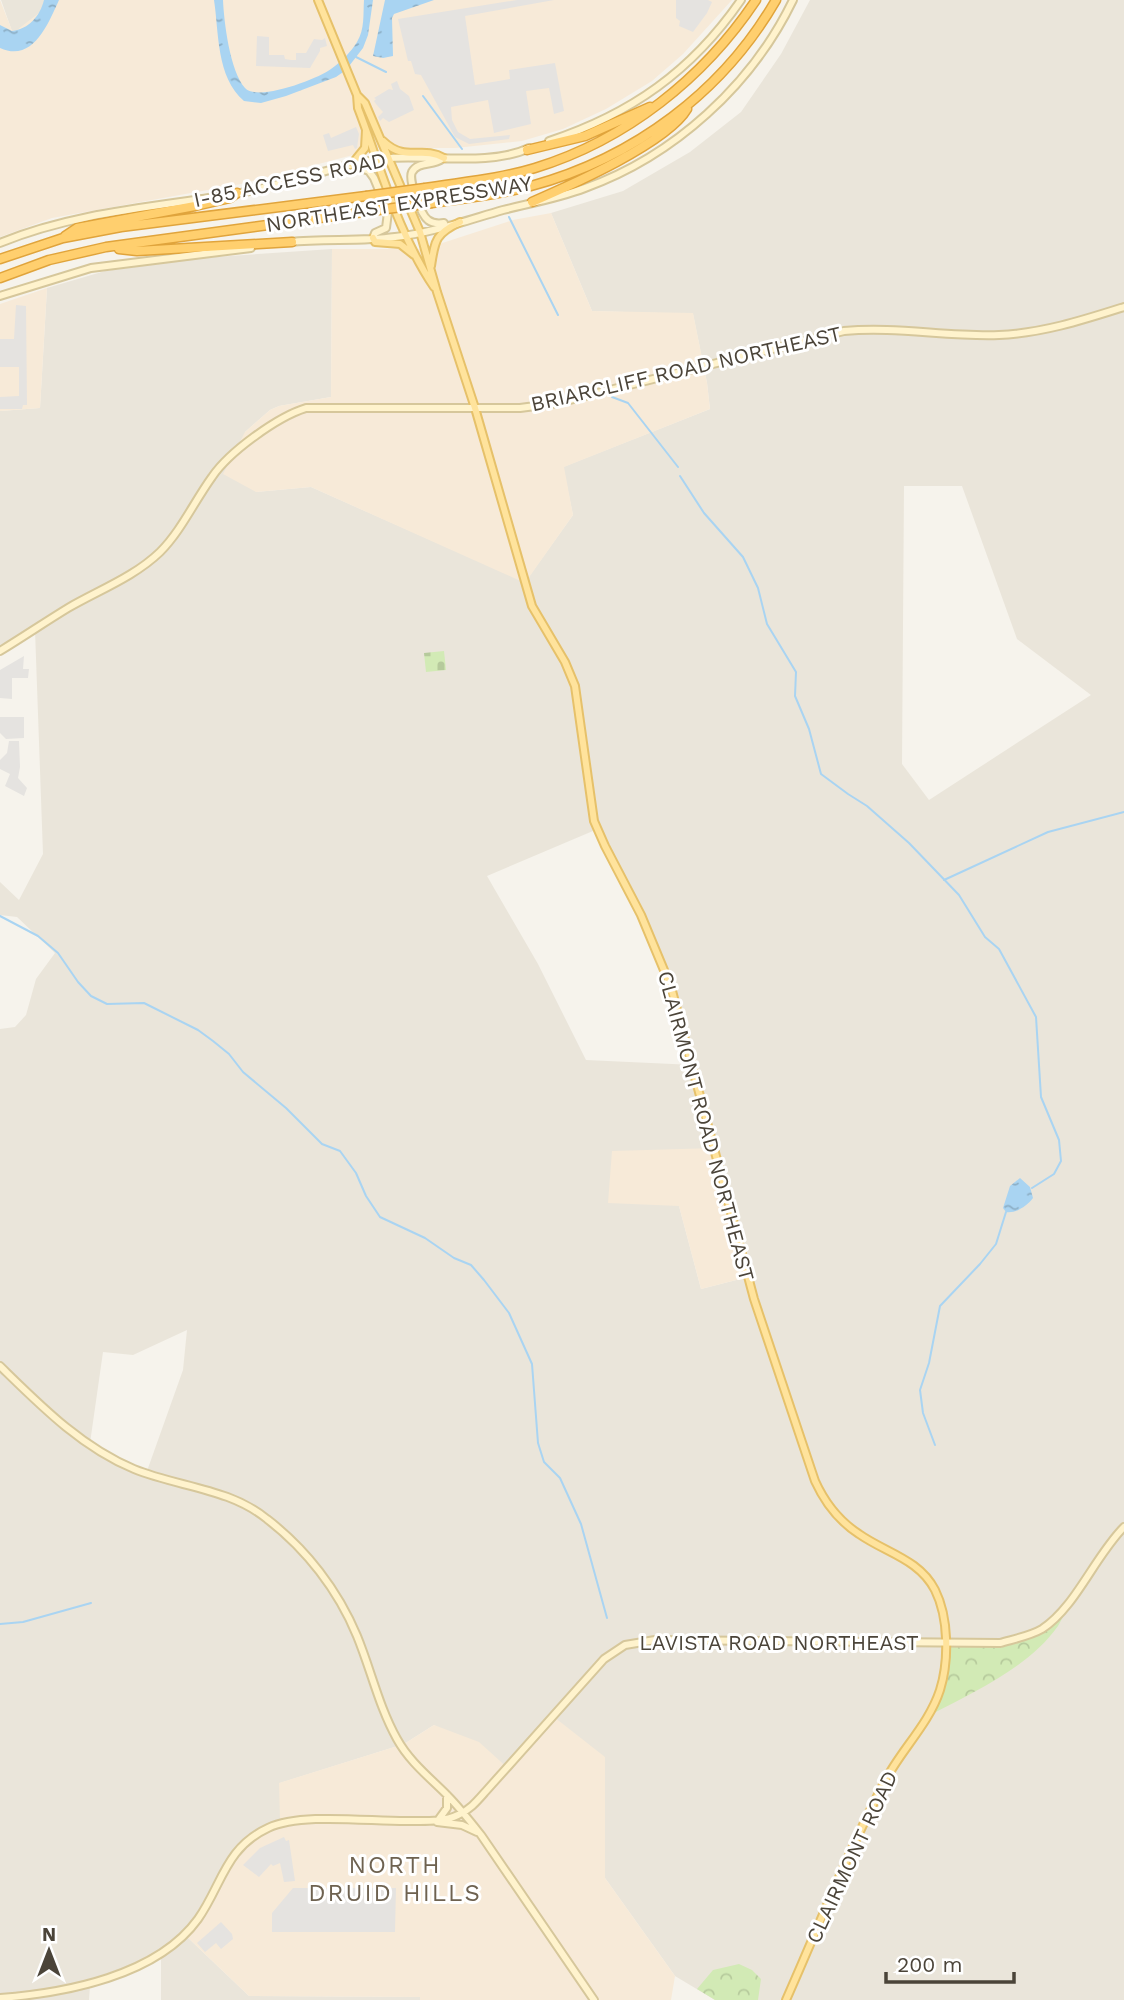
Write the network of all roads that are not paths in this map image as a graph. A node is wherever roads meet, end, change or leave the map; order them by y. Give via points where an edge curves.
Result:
1 (318, 0) edge
2 (741, 0) edge
3 (756, 0) edge
4 (776, 0) edge
5 (793, 0) edge
6 (357, 95) junction
7 (659, 104) junction
8 (690, 104) junction
9 (366, 130) junction
10 (379, 137) junction
11 (527, 150) junction
12 (390, 158) junction
13 (444, 158) junction
14 (378, 160) junction
15 (352, 164) junction
16 (237, 193) junction
17 (533, 202) junction
18 (460, 222) junction
19 (421, 232) junction
20 (407, 235) junction
21 (63, 238) junction
22 (373, 238) junction
23 (292, 242) junction
24 (0, 243) edge
25 (106, 247) junction
26 (416, 256) junction
27 (0, 259) edge
28 (431, 267) junction
29 (0, 278) edge
30 (436, 292) junction
31 (0, 296) edge
32 (1124, 307) edge
33 (475, 408) junction
34 (0, 651) edge
35 (0, 1366) edge
36 (1124, 1527) edge
37 (945, 1643) junction
38 (926, 1719) joint
39 (446, 1794) junction
40 (464, 1812) junction
41 (438, 1820) junction
42 (428, 1821) junction
43 (481, 1835) junction
44 (0, 1998) edge
45 (594, 2000) edge
46 (786, 2000) edge

1 - 6 main road, CLAIRMONT ROAD NORTHEAST
2 - 11 main road, I-85 ACCESS ROAD via 693,59 662,85 592,124
3 - 7 highway, NORTHEAST EXPRESSWAY via 713,55
4 - 8 highway, NORTHEAST EXPRESSWAY via 737,56
5 - 17 main road via 741,78 686,131 610,178
6 - 9 main road, CLAIRMONT ROAD NORTHEAST
6 - 10 main road, CLAIRMONT ROAD NORTHEAST
7 - 11 highway via 585,136
7 - 21 highway, NORTHEAST EXPRESSWAY, bridge via 605,138 504,176
8 - 17 highway via 682,117 641,147
8 - 25 highway, NORTHEAST EXPRESSWAY, bridge via 629,144 556,178 513,190
9 - 14 main road, CLAIRMONT ROAD NORTHEAST
9 - 15 main road via 365,148
10 - 12 main road, CLAIRMONT ROAD NORTHEAST
10 - 13 main road via 398,152
11 - 13 main road, I-85 ACCESS ROAD
12 - 13 main road, I-85 ACCESS ROAD
12 - 14 main road, I-85 ACCESS ROAD
12 - 19 main road, CLAIRMONT ROAD NORTHEAST
13 - 18 main road via 415,168 410,181 428,221
14 - 15 main road, I-85 ACCESS ROAD
14 - 20 main road, CLAIRMONT ROAD NORTHEAST
15 - 16 main road, I-85 ACCESS ROAD
15 - 22 main road via 372,174 388,212 386,228
16 - 21 highway via 195,206 77,228
16 - 24 main road, I-85 ACCESS ROAD via 76,219
17 - 18 main road
18 - 19 main road
18 - 28 main road via 438,236
19 - 20 main road
19 - 28 main road, CLAIRMONT ROAD NORTHEAST
20 - 22 main road
20 - 26 main road, CLAIRMONT ROAD NORTHEAST
21 - 27 highway, NORTHEAST EXPRESSWAY
22 - 23 main road
22 - 26 main road via 400,244
23 - 25 highway via 137,251
23 - 31 main road via 91,268
25 - 29 highway, NORTHEAST EXPRESSWAY via 49,260
26 - 30 main road, CLAIRMONT ROAD NORTHEAST
28 - 30 main road, CLAIRMONT ROAD NORTHEAST
30 - 33 main road, CLAIRMONT ROAD NORTHEAST
32 - 33 main road, BRIARCLIFF ROAD NORTHEAST via 1018,334 844,331 558,403
33 - 34 main road, BRIARCLIFF ROAD NORTHEAST via 306,408 281,418 218,469 178,530 142,567
33 - 37 main road, CLAIRMONT ROAD NORTHEAST via 532,606 575,686 594,821 656,948 680,1015 754,1299 815,1482 850,1528 911,1563 928,1580 941,1606
35 - 39 main road via 93,1446 132,1468 232,1499 280,1530 317,1568 339,1601 398,1741
36 - 37 main road, LAVISTA ROAD NORTHEAST via 1070,1601 1041,1629 1000,1643
37 - 38 main road, CLAIRMONT ROAD NORTHEAST via 943,1680
37 - 40 main road, LAVISTA ROAD NORTHEAST via 654,1640 625,1645 604,1659
38 - 46 main road, CLAIRMONT ROAD via 884,1783
39 - 40 main road
39 - 41 main road via 447,1808
40 - 41 main road, LAVISTA ROAD NORTHEAST
40 - 43 main road
41 - 42 main road, LAVISTA ROAD NORTHEAST
42 - 43 main road via 463,1825
42 - 44 main road, LAVISTA ROAD NORTHEAST via 301,1821 267,1829 248,1840 231,1859 187,1932 149,1960 85,1984
43 - 45 main road

